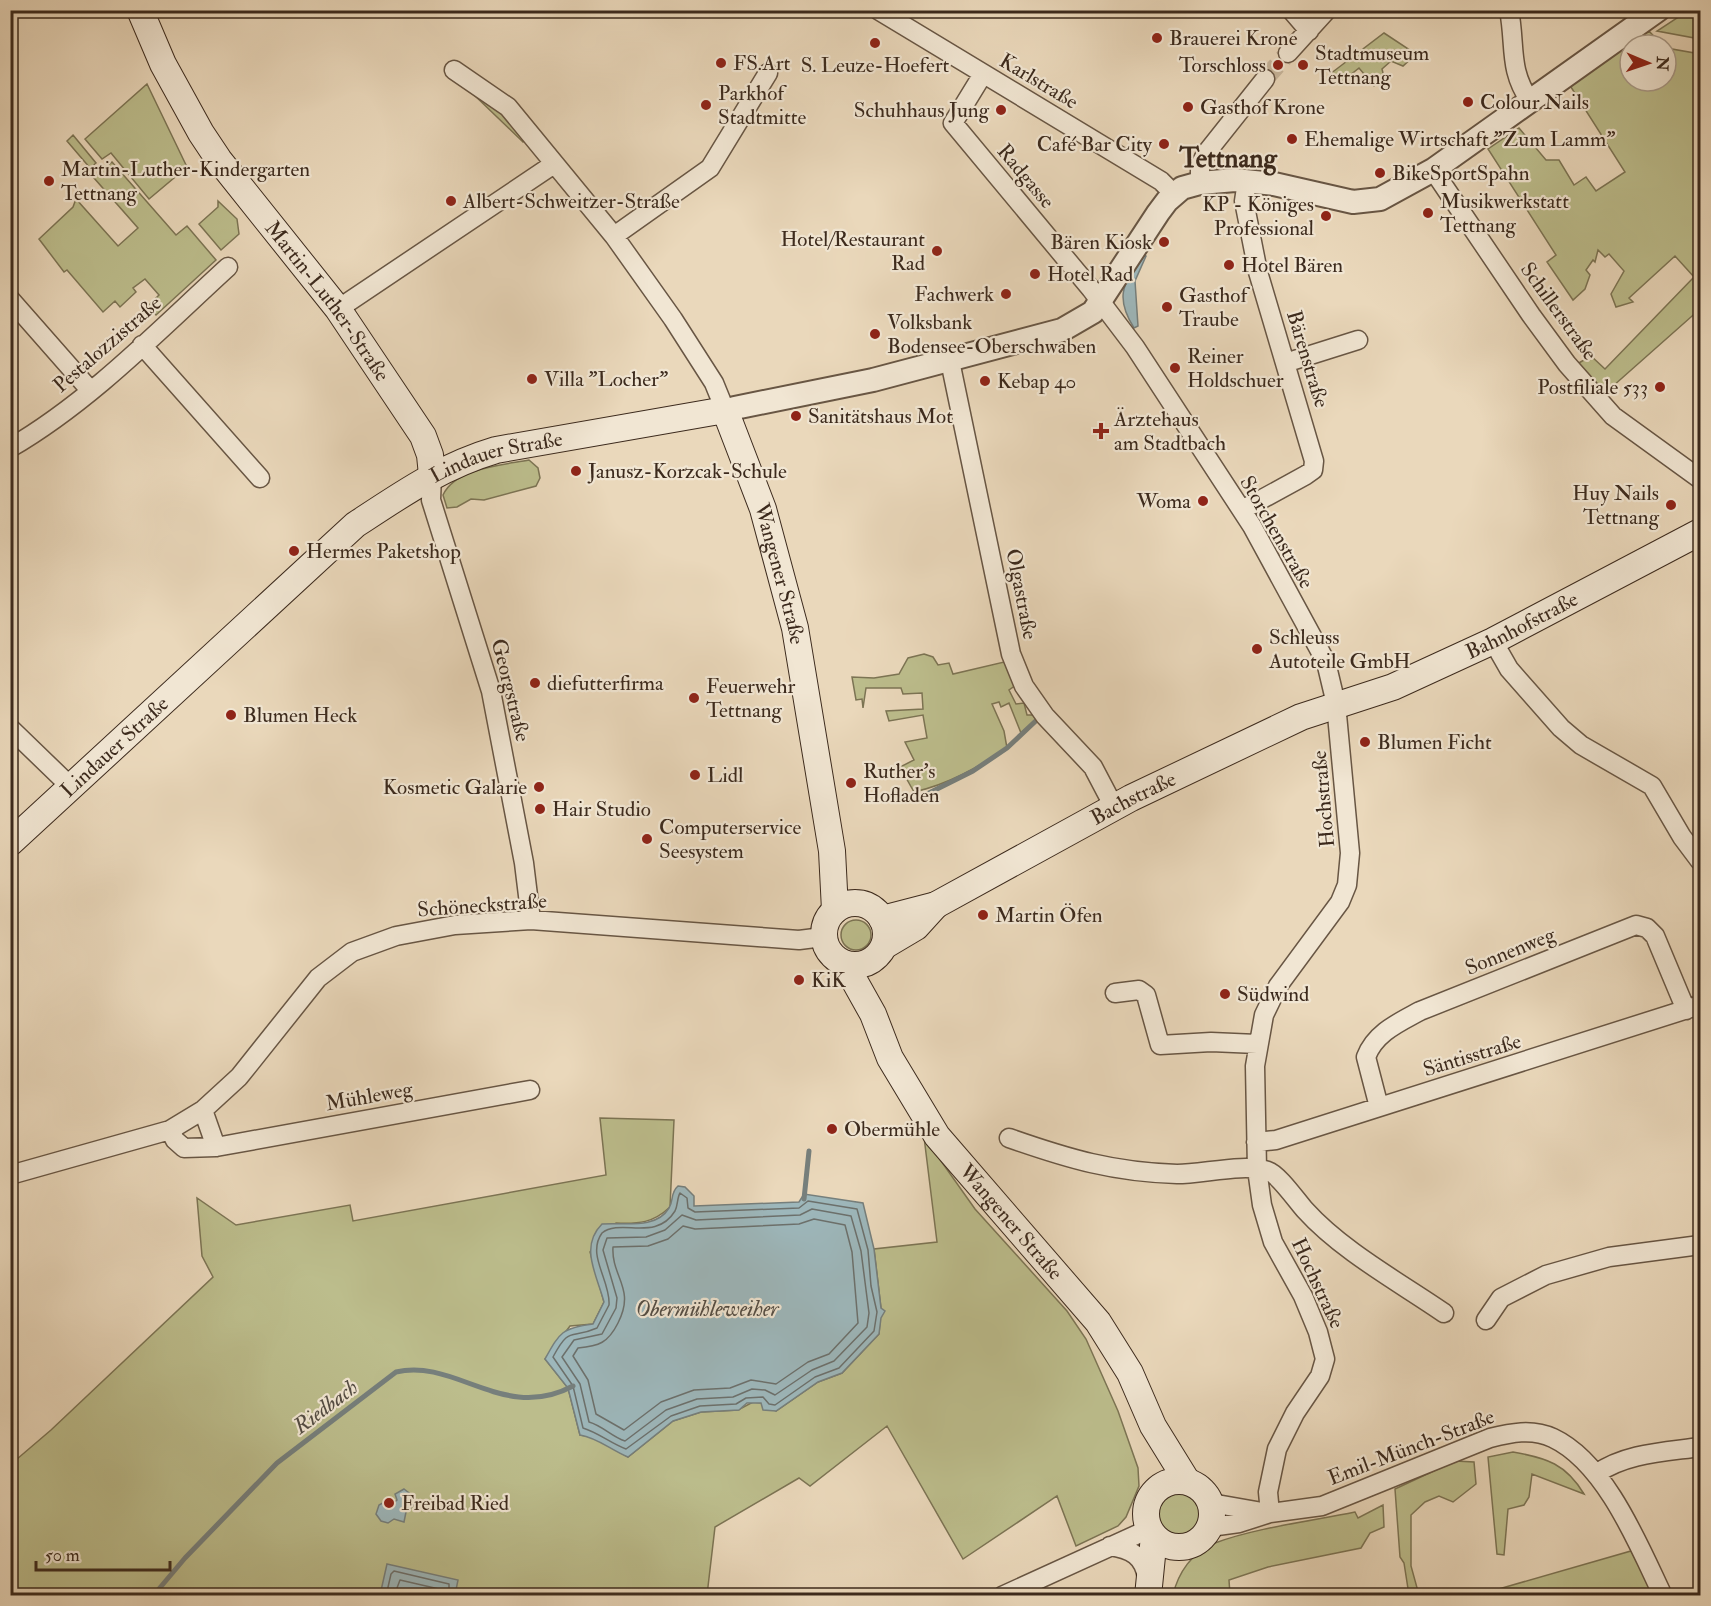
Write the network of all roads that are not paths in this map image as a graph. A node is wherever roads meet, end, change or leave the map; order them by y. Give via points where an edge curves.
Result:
1 (140, 10) edge
2 (878, 10) edge
3 (1291, 10) edge
4 (1327, 10) edge
5 (1509, 10) edge
6 (1658, 10) edge
7 (1309, 31) junction
8 (1288, 53) tunnel mouth
9 (454, 70) dead end
10 (768, 73) dead end
11 (983, 74) junction
12 (1265, 79) tunnel mouth
13 (1530, 101) junction
14 (554, 164) junction
15 (1433, 170) junction
16 (1247, 181) junction
17 (1200, 183) junction
18 (1174, 194) junction
19 (614, 236) junction
20 (228, 267) dead end
21 (10, 299) edge
22 (1101, 302) junction
23 (338, 309) junction
24 (1358, 340) dead end
25 (142, 345) junction
26 (950, 361) junction
27 (1285, 363) junction
28 (90, 390) junction
29 (725, 410) junction
30 (10, 448) edge
31 (432, 474) junction
32 (260, 477) dead end
33 (1701, 479) edge
34 (1242, 510) junction
35 (1701, 532) edge
36 (1493, 641) junction
37 (1336, 704) junction
38 (10, 728) edge
39 (71, 787) junction
40 (1114, 807) junction
41 (10, 843) edge
42 (832, 851) junction
43 (1701, 861) edge
44 (861, 904) junction
45 (936, 905) junction
46 (835, 910) junction
47 (882, 919) junction
48 (531, 920) junction
49 (824, 937) junction
50 (880, 952) junction
51 (845, 964) junction
52 (1116, 993) dead end
53 (1693, 1008) edge
54 (873, 1014) junction
55 (1257, 1044) junction
56 (530, 1090) dead end
57 (1379, 1107) junction
58 (203, 1110) junction
59 (170, 1130) junction
60 (1009, 1138) dead end
61 (1256, 1142) junction
62 (216, 1147) junction
63 (1257, 1169) junction
64 (10, 1175) edge
65 (1701, 1245) edge
66 (1444, 1313) dead end
67 (1486, 1320) dead end
68 (1153, 1426) junction
69 (1701, 1447) edge
70 (1596, 1474) junction
71 (1187, 1481) junction
72 (1156, 1489) junction
73 (1270, 1513) junction
74 (1210, 1515) junction
75 (1152, 1533) junction
76 (1110, 1546) junction
77 (1181, 1547) junction
78 (1150, 1592) edge
79 (1002, 1596) edge
80 (1663, 1596) edge

1 - 23 main road, Martin-Luther-Straße via 163,64 201,133
2 - 11 street, Karlstraße
3 - 7 street
4 - 7 street
5 - 13 street via 1513,64 1518,84
6 - 13 street
7 - 8 street
9 - 14 street via 508,107
10 - 19 street via 710,168
11 - 18 street, Karlstraße via 1161,181
11 - 22 street, Radgasse via 952,123
12 - 17 street via 1200,165
13 - 15 street
14 - 19 street
14 - 23 street
15 - 16 street via 1398,191 1363,202
15 - 33 street, Schillerstraße via 1567,364 1613,416
16 - 17 street
16 - 27 street, Bärenstraße via 1244,201 1258,272
17 - 18 street
18 - 22 street, Lindauer Straße
19 - 29 street via 714,383
20 - 25 street, Pestalozzistraße
21 - 28 street
22 - 26 street, Lindauer Straße via 1062,330
22 - 34 street, Storchenstraße
23 - 31 main road, Martin-Luther-Straße via 423,436
24 - 27 street
25 - 28 street, Pestalozzistraße
25 - 32 street
26 - 29 street, Lindauer Straße
26 - 40 street, Olgastraße via 1011,654 1024,686 1045,716 1093,767
27 - 34 street, Bärenstraße via 1314,461 1313,470
28 - 30 street, Pestalozzistraße via 36,433
29 - 31 main road, Lindauer Straße via 504,448
29 - 42 main road, Wangener Straße via 763,509 784,581
31 - 39 main road, Lindauer Straße via 355,525
31 - 48 street, Georgstraße via 431,500 491,691
34 - 37 street, Storchenstraße via 1326,662
35 - 36 main road, Bahnhofstraße
36 - 37 main road, Bahnhofstraße via 1393,687
36 - 43 street via 1509,669 1561,728 1581,745 1652,786
37 - 40 main road, Bachstraße via 1291,721
37 - 55 street, Hochstraße via 1350,853 1347,885 1340,902 1278,986 1264,1015
38 - 39 street
39 - 41 main road, Lindauer Straße
40 - 45 main road, Bachstraße
42 - 44 main road, Wangener Straße
42 - 46 main road, Wangener Straße
44 - 46 main road via 843,905
44 - 47 main road
45 - 47 main road, Bachstraße
45 - 50 main road, Bachstraße via 916,927
46 - 49 main road via 827,919
47 - 50 main road via 886,933
48 - 49 street, Schöneckstraße via 799,940
48 - 58 street, Schöneckstraße via 428,929 352,952 318,978 239,1077
49 - 51 main road via 831,954
50 - 51 main road via 864,964
50 - 54 main road, Wangener Straße via 871,988
51 - 54 main road, Wangener Straße
52 - 55 street via 1139,990 1146,995 1160,1045
53 - 57 street, Säntisstraße
53 - 57 street, Sonnenweg via 1655,936 1636,925 1420,1011 1392,1026 1376,1040 1366,1057
54 - 68 main road, Wangener Straße via 890,1059 937,1136 1098,1322 1130,1373
55 - 61 street, Hochstraße
56 - 62 street, Mühleweg
57 - 61 street, Säntisstraße via 1276,1140
58 - 59 street, Schöneckstraße
58 - 62 street
59 - 62 street, Mühleweg via 184,1148
59 - 64 street, Schöneckstraße
60 - 63 street via 1072,1160 1138,1172 1180,1174
61 - 63 street, Hochstraße
63 - 66 street, Hochstraße via 1270,1171 1335,1238
63 - 73 street, Hochstraße via 1273,1242 1303,1296 1325,1359 1320,1377 1295,1413 1277,1449 1268,1492
65 - 67 street via 1609,1257 1546,1275 1501,1298
68 - 71 main road, Wangener Straße
68 - 72 main road, Wangener Straße
69 - 70 street via 1627,1458
70 - 73 street, Emil-Münch-Straße via 1572,1450 1554,1439 1513,1432 1322,1506
70 - 80 street, Emil-Münch-Straße
71 - 72 main road via 1171,1481
71 - 74 main road via 1201,1488
72 - 75 main road via 1147,1504
73 - 74 street, Emil-Münch-Straße
74 - 77 main road via 1196,1543
75 - 76 street
75 - 77 main road via 1166,1545
75 - 78 main road
76 - 78 street via 1129,1550 1140,1559
76 - 79 street
77 - 78 main road

